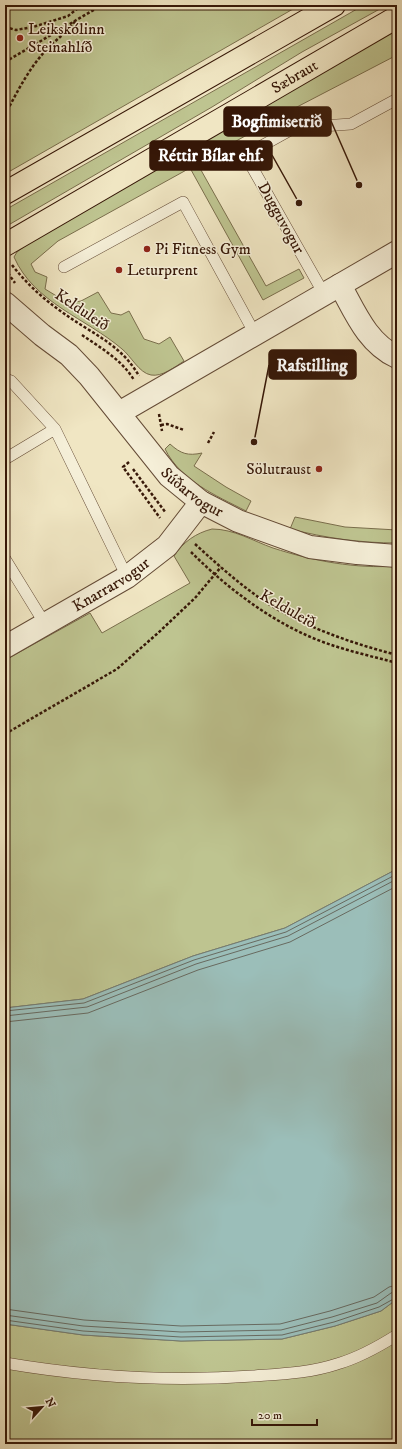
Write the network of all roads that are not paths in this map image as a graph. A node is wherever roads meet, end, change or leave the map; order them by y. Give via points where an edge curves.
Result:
1 (334, 5) edge
2 (397, 17) edge
3 (397, 99) edge
4 (5, 193) edge
5 (6, 252) edge
6 (397, 252) edge
7 (64, 267) dead end
8 (332, 289) junction
9 (5, 302) edge
10 (5, 324) edge
11 (255, 334) junction
12 (42, 335) junction
13 (397, 357) edge
14 (5, 379) edge
15 (119, 413) junction
16 (55, 429) junction
17 (5, 459) edge
18 (201, 502) junction
19 (397, 556) edge
20 (5, 559) edge
21 (127, 577) junction
22 (45, 624) junction
23 (5, 647) edge
24 (397, 1335) edge
25 (5, 1364) edge

1 - 4 highway
2 - 5 highway, Sæbraut
3 - 8 lane, Dugguvogur via 351,124 294,128 258,148 252,156 252,167
6 - 8 street
7 - 11 lane via 183,202
8 - 11 street
8 - 13 street via 386,352
9 - 12 street, Súðarvogur
10 - 12 street, Súðarvogur
11 - 15 street
12 - 15 street, Súðarvogur via 69,355
14 - 16 lane via 11,381
15 - 18 street, Súðarvogur via 170,476
16 - 17 lane
16 - 21 lane
18 - 19 street, Súðarvogur via 238,521 310,547
18 - 21 street, Knarrarvogur via 167,546
20 - 22 lane
21 - 22 street, Knarrarvogur
22 - 23 street, Knarrarvogur
24 - 25 lane via 376,1348 336,1364 278,1374 207,1380 60,1373

